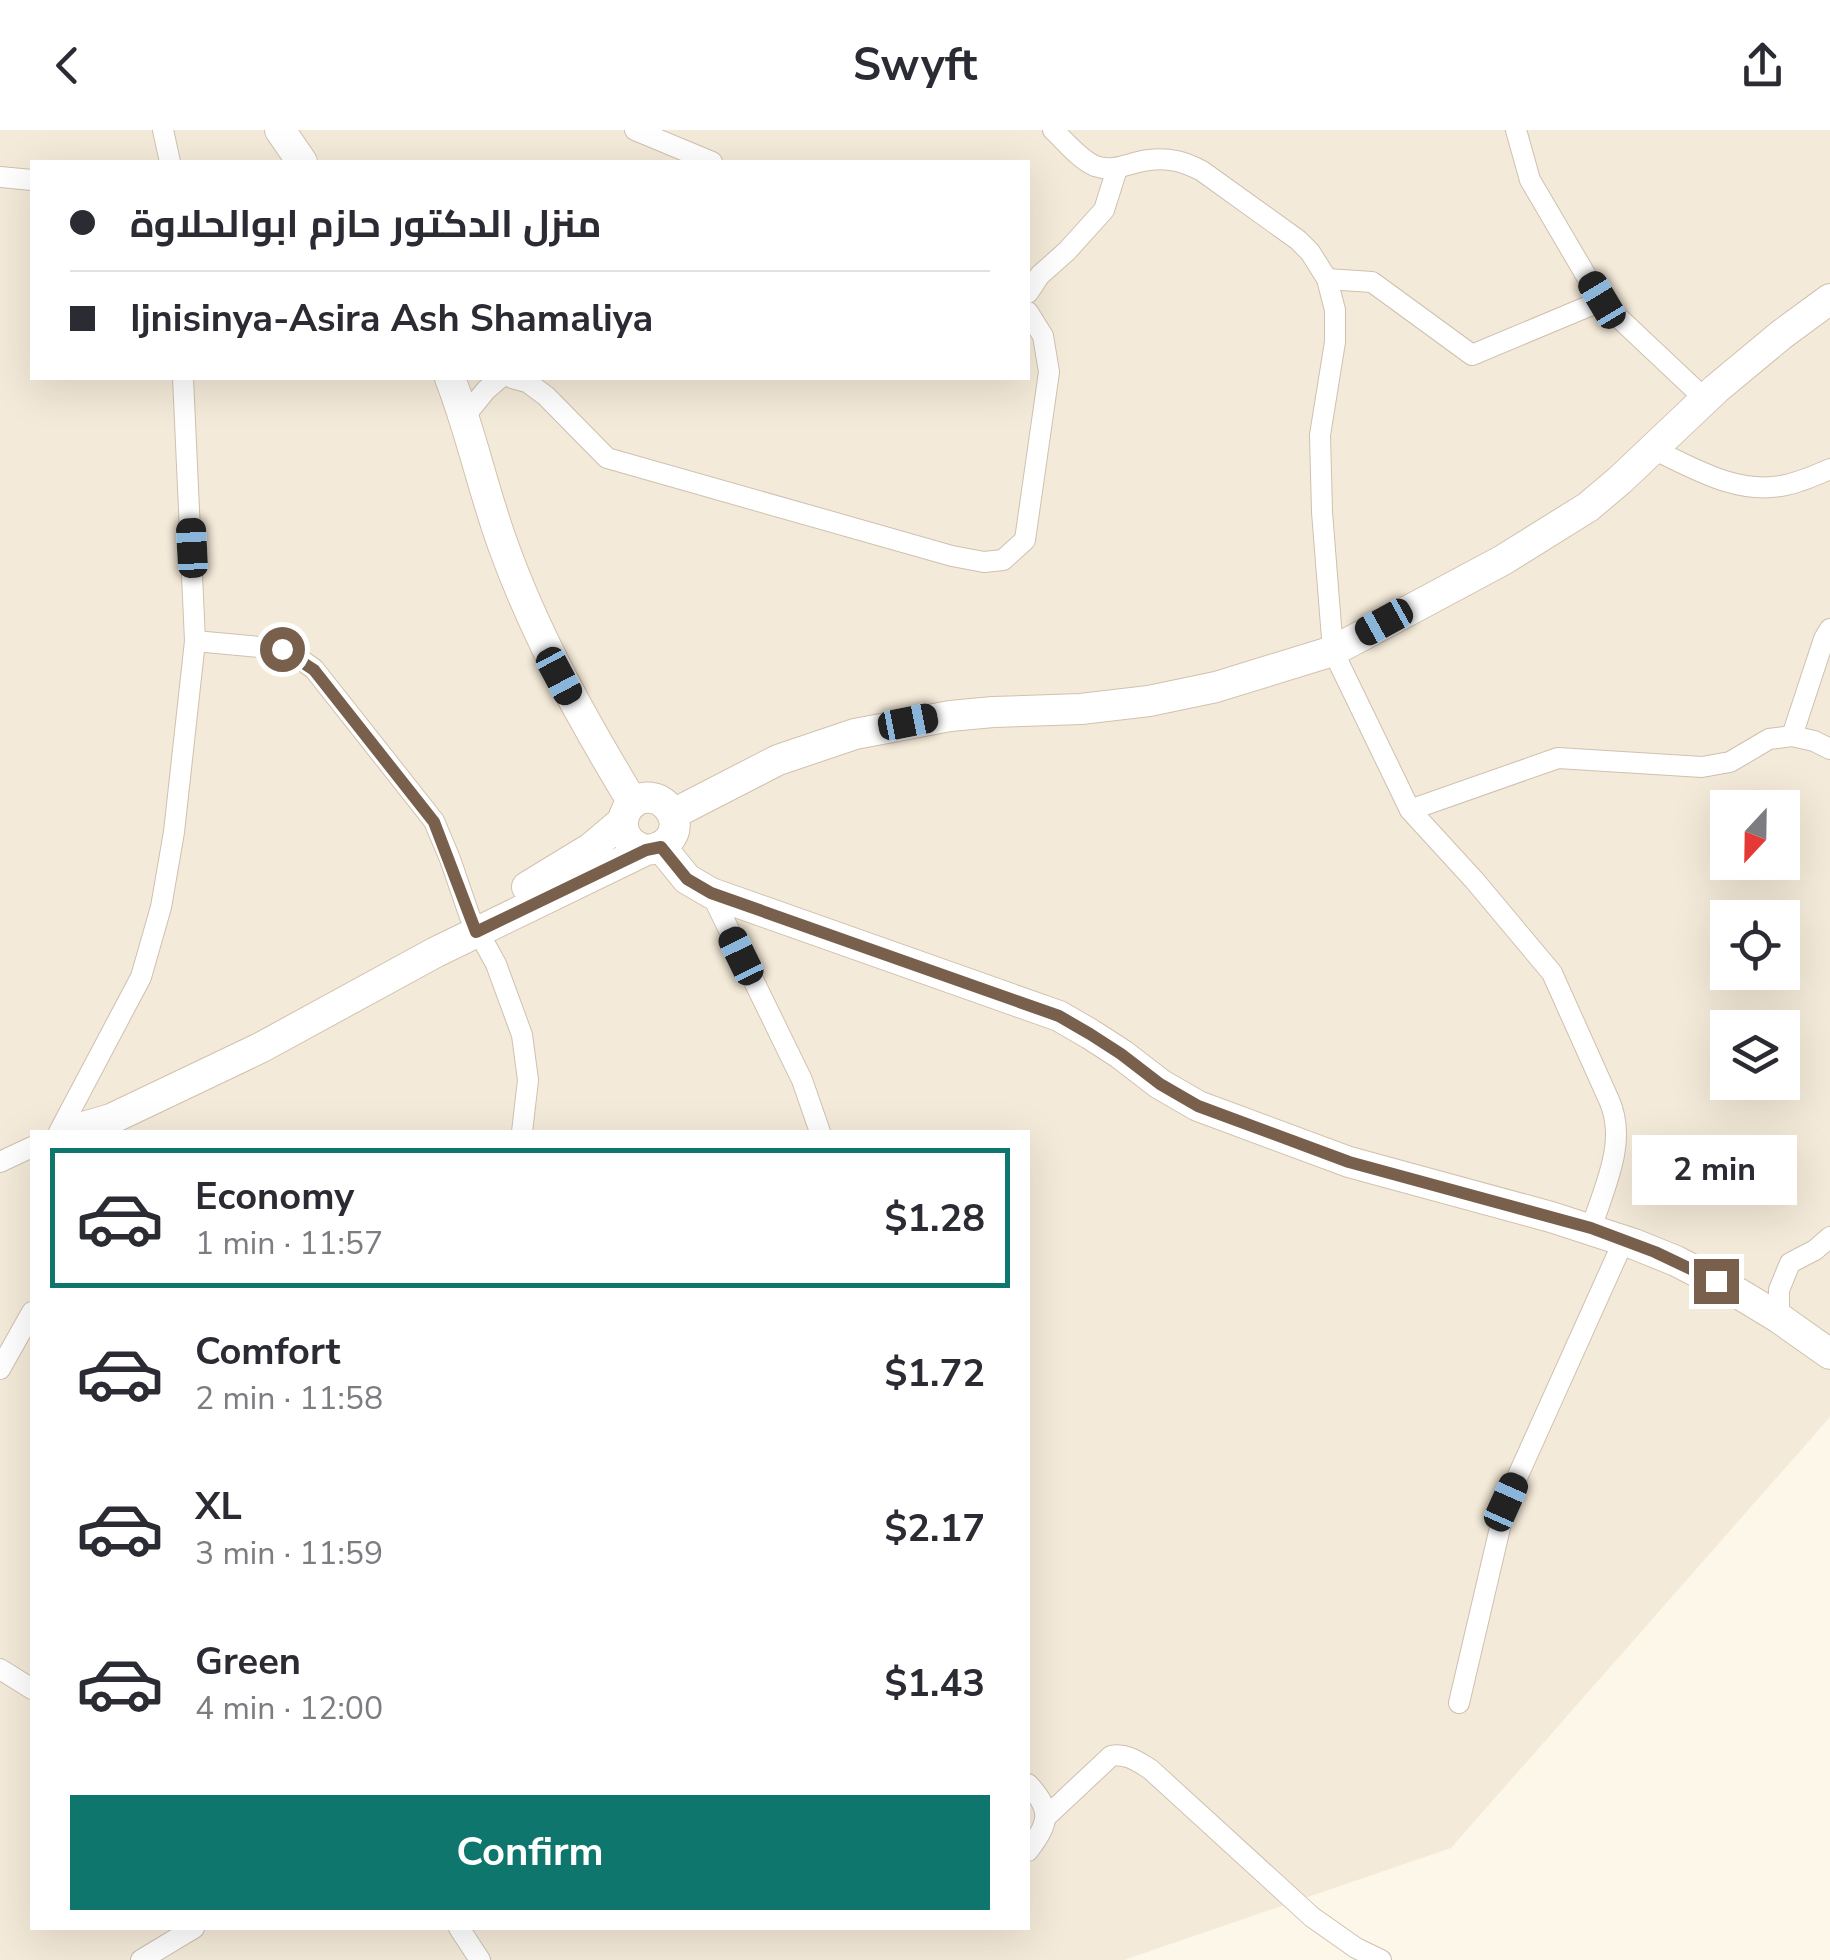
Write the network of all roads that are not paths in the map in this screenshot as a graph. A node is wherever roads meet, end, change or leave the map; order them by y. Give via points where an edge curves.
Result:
1 (163, 130) edge
2 (280, 130) edge
3 (635, 130) edge
4 (1053, 130) edge
5 (1516, 130) edge
6 (165, 160) edge
7 (301, 160) edge
8 (707, 160) edge
9 (1117, 168) junction
10 (0, 177) edge
11 (30, 180) edge
12 (1327, 279) junction
13 (1030, 290) edge
14 (1830, 299) edge
15 (1602, 300) junction
16 (1030, 315) edge
17 (183, 380) edge
18 (451, 380) edge
19 (498, 380) edge
20 (520, 380) edge
21 (1705, 398) junction
22 (464, 417) junction
23 (1651, 448) junction
24 (1830, 469) edge
25 (1830, 630) edge
26 (195, 641) junction
27 (1333, 651) junction
28 (1792, 736) junction
29 (1830, 749) edge
30 (1410, 810) junction
31 (628, 812) junction
32 (672, 814) junction
33 (653, 848) junction
34 (711, 893) junction
35 (473, 924) junction
36 (63, 1130) edge
37 (65, 1130) edge
38 (522, 1130) edge
39 (819, 1130) edge
40 (30, 1148) edge
41 (0, 1162) edge
42 (1591, 1228) junction
43 (1830, 1237) edge
44 (1624, 1240) junction
45 (30, 1316) edge
46 (1779, 1318) junction
47 (1830, 1354) edge
48 (0, 1369) edge
49 (0, 1669) edge
50 (30, 1688) edge
51 (1459, 1703) dead end
52 (1030, 1786) edge
53 (1046, 1817) junction
54 (1030, 1848) edge
55 (191, 1930) edge
56 (461, 1930) edge
57 (141, 1960) edge
58 (480, 1960) edge
59 (1382, 1960) edge

1 - 6 street
2 - 7 street
3 - 8 street
4 - 9 street via 1089,162
5 - 15 street via 1530,180
9 - 12 street via 1150,159 1188,164 1298,240
9 - 13 street via 1104,210
10 - 11 street
12 - 15 street via 1372,282 1472,355
12 - 27 street via 1336,326 1320,435
14 - 21 street
15 - 21 street
16 - 20 street via 1043,336 1049,372 1025,540 1003,560 952,556 607,458 546,396
17 - 26 street
18 - 22 street
19 - 22 street
21 - 23 street
22 - 31 street via 531,616
23 - 24 street via 1752,488 1784,486
23 - 27 street via 1554,530
25 - 28 street
26 - 35 street via 282,649 314,670 434,822
26 - 36 street via 161,906 141,977
27 - 30 street
27 - 32 street via 1149,702 950,716 855,734 778,760
28 - 29 street
28 - 30 street via 1702,768 1558,758
30 - 42 street via 1552,973 1616,1114 1618,1138
31 - 32 street via 642,799 664,803
31 - 33 street via 626,836
31 - 35 street via 591,848
32 - 33 street via 672,836
33 - 34 street
33 - 35 street
34 - 39 street via 802,1080
34 - 42 street via 1059,1016 1198,1106 1349,1162
35 - 37 street
35 - 38 street via 496,964 522,1036 528,1080
40 - 41 street
42 - 44 street
43 - 46 street via 1790,1263 1779,1290
44 - 46 street
44 - 51 street via 1506,1502
45 - 48 street
46 - 47 street
49 - 50 street
52 - 53 street
53 - 54 street
53 - 59 street via 1111,1756 1136,1760 1312,1917
55 - 57 street
56 - 58 street

